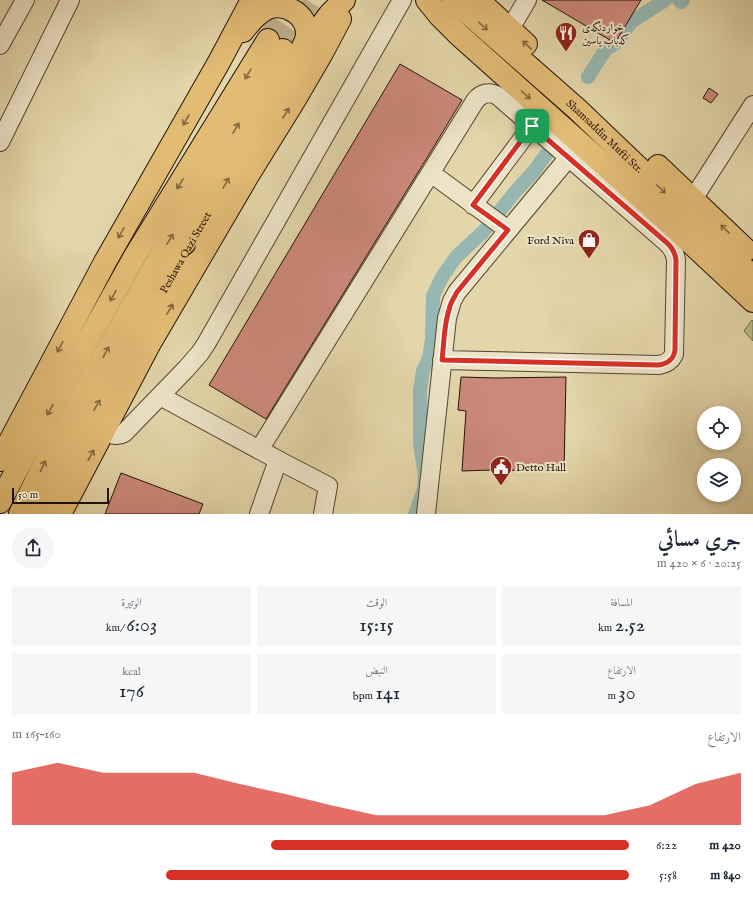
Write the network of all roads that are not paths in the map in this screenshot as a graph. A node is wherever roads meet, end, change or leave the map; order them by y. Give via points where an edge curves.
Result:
1 (25, 0) edge
2 (70, 0) edge
3 (244, 0) edge
4 (252, 0) edge
5 (344, 0) edge
6 (348, 0) edge
7 (402, 0) edge
8 (427, 0) edge
9 (453, 0) edge
10 (478, 0) edge
11 (527, 0) edge
12 (510, 29) junction
13 (0, 45) edge
14 (283, 51) junction
15 (219, 62) junction
16 (202, 92) junction
17 (753, 105) edge
18 (532, 126) junction
19 (0, 142) edge
20 (569, 157) junction
21 (439, 179) dead end
22 (693, 199) junction
23 (473, 205) junction
24 (508, 230) junction
25 (753, 256) edge
26 (753, 277) edge
27 (753, 301) edge
28 (442, 360) junction
29 (160, 396) junction
30 (103, 432) junction
31 (259, 450) junction
32 (0, 460) edge
33 (278, 460) junction
34 (0, 502) edge
35 (20, 514) edge
36 (41, 514) edge
37 (60, 514) edge
38 (259, 514) edge
39 (323, 514) edge
40 (426, 514) edge

1 - 13 street
2 - 19 street
3 - 16 main road
4 - 15 main road
5 - 14 main road, Peshawa Qazi Street via 313,37
30 -> 6 main road via 150,343 322,53
7 - 29 street via 206,344
8 -> 27 main road via 459,35
9 -> 26 main road, Shamsaddin Mufti Str. via 577,109
10 - 12 main road, Shamsaddin Mufti Str.
11 - 12 street
22 -> 12 main road, Shamsaddin Mufti Str.
14 - 15 main road via 304,43 307,34 300,16 293,10 276,6 260,13
14 -> 34 main road, Peshawa Qazi Street via 135,256
35 -> 14 main road, Peshawa Qazi Street via 47,458 154,267
36 -> 14 main road, Peshawa Qazi Street via 83,430 206,216
15 - 16 main road
16 -> 32 main road via 105,262
17 - 22 street
18 - 20 street
18 - 23 street
18 - 31 street via 498,96 486,93 478,97
20 - 24 street
20 - 28 street via 666,242 674,252 675,350 672,358 658,365
21 - 23 street
25 -> 22 main road, Shamsaddin Mufti Str.
23 - 24 street
24 - 28 street via 452,300
28 - 40 street
29 - 30 street via 122,435
29 - 31 street
37 -> 30 main road
31 - 33 street
33 - 38 street
33 - 39 street via 328,486

